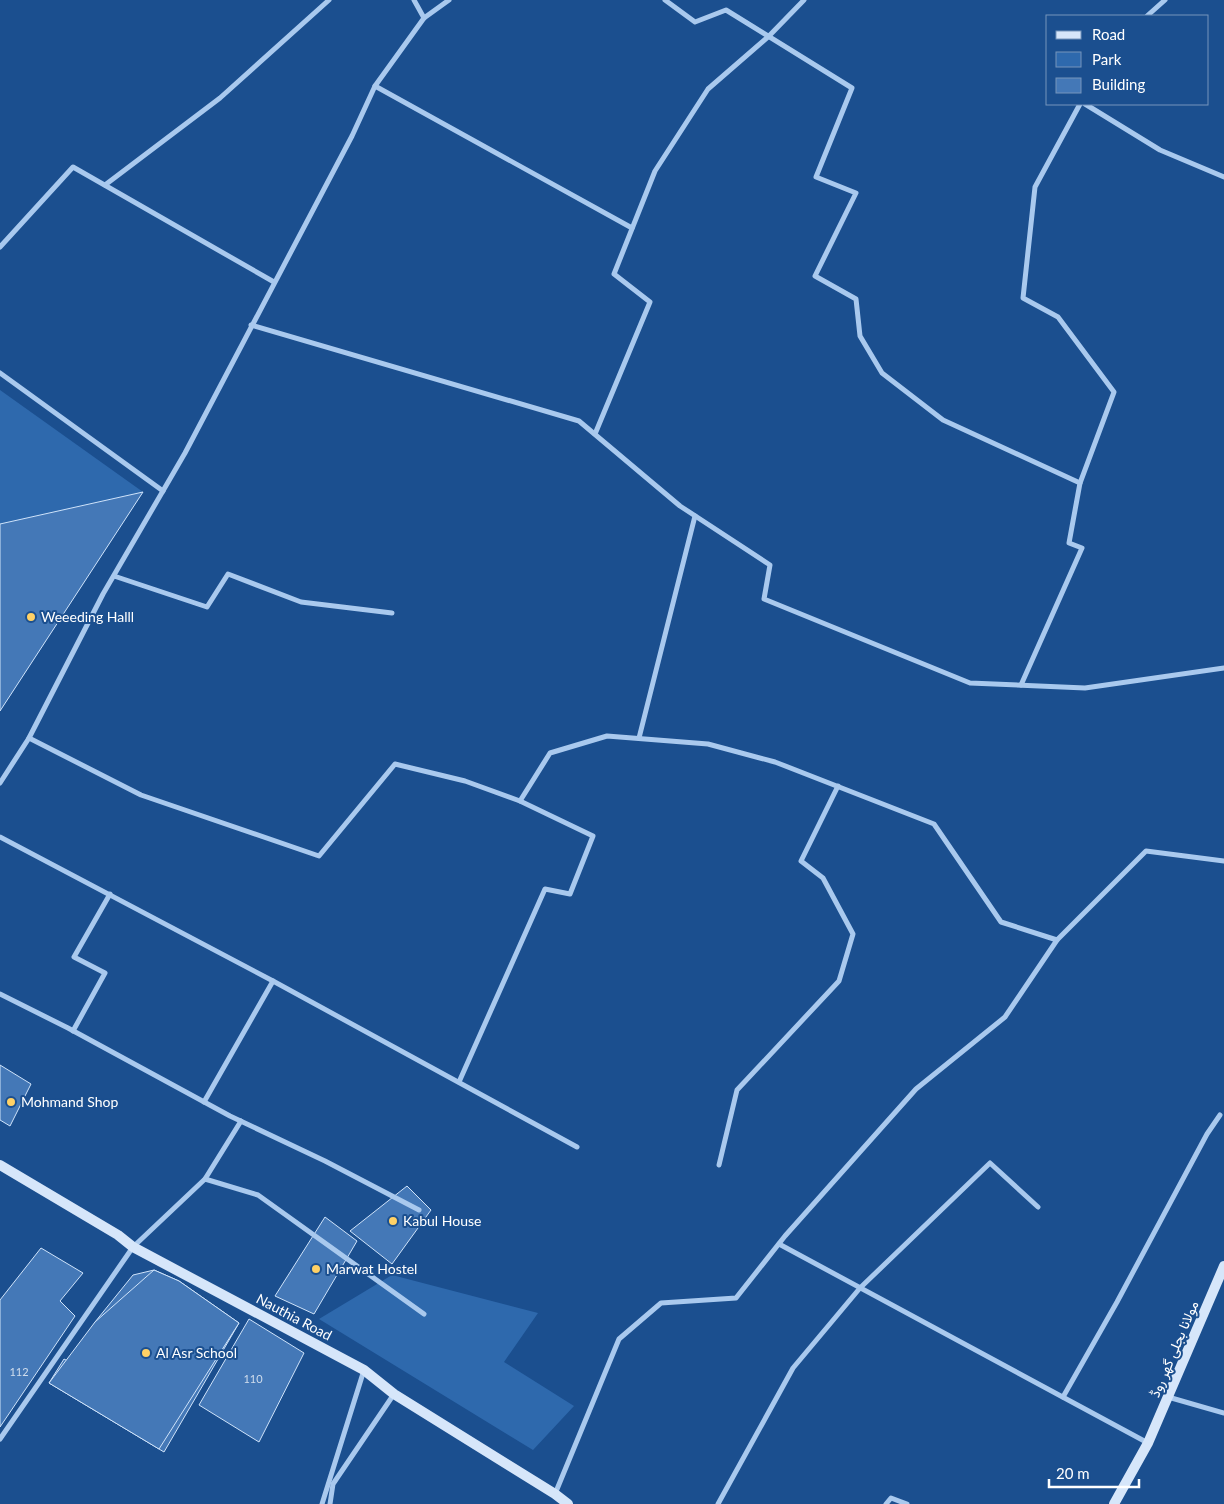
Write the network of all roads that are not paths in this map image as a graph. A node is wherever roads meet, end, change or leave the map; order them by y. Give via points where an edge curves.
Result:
1 (329, 0) edge
2 (414, 0) edge
3 (448, 0) edge
4 (664, 0) edge
5 (804, 0) edge
6 (1165, 0) edge
7 (1147, 15) edge
8 (424, 18) junction
9 (769, 36) junction
10 (375, 86) junction
11 (1079, 105) edge
12 (1087, 105) edge
13 (1224, 177) edge
14 (105, 185) junction
15 (632, 228) junction
16 (0, 247) edge
17 (274, 282) junction
18 (251, 325) junction
19 (0, 373) edge
20 (595, 434) junction
21 (1080, 483) junction
22 (163, 491) junction
23 (695, 516) junction
24 (114, 576) junction
25 (392, 614) dead end
26 (1224, 668) edge
27 (1021, 685) junction
28 (29, 738) junction
29 (639, 738) junction
30 (0, 783) edge
31 (838, 786) junction
32 (520, 801) junction
33 (0, 837) edge
34 (1224, 861) edge
35 (110, 894) junction
36 (1057, 940) junction
37 (273, 981) junction
38 (0, 994) edge
39 (74, 1031) junction
40 (459, 1082) junction
41 (204, 1102) junction
42 (1220, 1115) dead end
43 (240, 1121) junction
44 (577, 1146) dead end
45 (0, 1165) edge
46 (719, 1165) dead end
47 (205, 1179) junction
48 (1038, 1207) dead end
49 (418, 1210) dead end
50 (779, 1244) junction
51 (133, 1247) junction
52 (1224, 1266) edge
53 (860, 1288) junction
54 (424, 1314) dead end
55 (364, 1370) junction
56 (394, 1394) junction
57 (1063, 1397) junction
58 (1168, 1397) junction
59 (1224, 1413) edge
60 (0, 1439) edge
61 (1148, 1443) junction
62 (555, 1494) junction
63 (322, 1504) edge
64 (330, 1504) edge
65 (568, 1504) edge
66 (718, 1504) edge
67 (886, 1504) edge
68 (907, 1504) edge
69 (1114, 1504) edge

1 - 14 street via 220,98
2 - 8 street
3 - 8 street
4 - 9 street via 696,22 726,10
5 - 9 street
6 - 7 street
8 - 10 street
9 - 15 street via 708,89 655,171
9 - 21 street via 852,88 816,177 856,193 815,276 856,299 860,336 882,373 943,420
10 - 15 street
10 - 17 street
11 - 21 street via 1035,187 1023,298 1058,318 1114,392
12 - 13 street via 1160,150
14 - 16 street via 73,167
14 - 17 street
15 - 20 street via 614,274 650,302
17 - 18 street
18 - 20 street via 579,421
18 - 22 street
19 - 22 street
20 - 23 street
21 - 27 street via 1068,543 1082,548
22 - 24 street
23 - 27 street via 770,565 764,599 970,683
23 - 29 street
24 - 25 street via 207,607 228,574 301,602
24 - 28 street
26 - 27 street via 1085,688
28 - 30 street
28 - 32 street via 141,795 319,856 395,764 465,781
29 - 31 street via 708,744 775,762
29 - 32 street via 607,736 550,753
31 - 36 street via 934,824 1000,922
31 - 46 street via 801,861 823,878 852,934 839,981 737,1090
32 - 40 street via 593,836 570,894 545,889
33 - 35 street
34 - 36 street via 1146,850
35 - 37 street
35 - 39 street via 74,957 105,973
36 - 50 street via 1005,1017 916,1089
37 - 40 street
37 - 41 street
38 - 39 street
39 - 41 street
40 - 44 street
41 - 43 street
42 - 57 street
43 - 47 street
43 - 49 street
45 - 51 main road, Nauthia Road
47 - 51 street
47 - 54 street via 258,1194
48 - 53 street via 990,1163
50 - 53 street
50 - 62 street via 736,1298 661,1303 619,1339
51 - 55 main road, Nauthia Road
51 - 60 street
52 - 58 main road, مولانا بجلی گھر روڈ
53 - 57 street
53 - 66 street via 793,1368
55 - 56 main road, Nauthia Road
55 - 63 street
56 - 62 main road, Nauthia Road
56 - 64 street via 333,1484
57 - 61 street
58 - 59 street
58 - 61 main road, مولانا بجلی گھر روڈ
61 - 69 main road, مولانا بجلی گھر روڈ
62 - 65 main road, Nauthia Road
67 - 68 street via 891,1498

